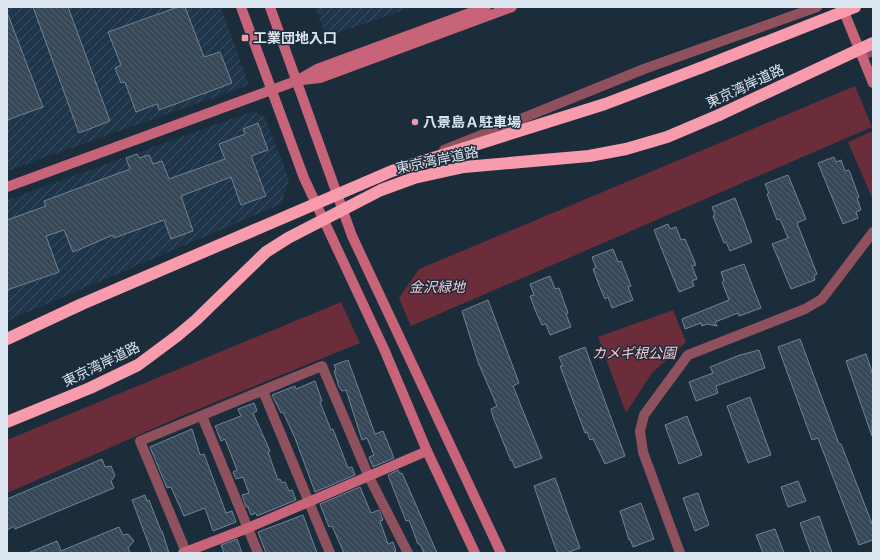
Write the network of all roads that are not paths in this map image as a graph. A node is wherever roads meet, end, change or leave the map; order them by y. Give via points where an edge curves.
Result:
1 (242, 7) edge
2 (270, 7) edge
3 (486, 7) edge
4 (512, 7) edge
5 (817, 7) edge
6 (842, 7) edge
7 (855, 7) edge
8 (873, 43) edge
9 (873, 51) edge
10 (862, 55) junction
11 (296, 81) junction
12 (873, 83) edge
13 (271, 90) junction
14 (412, 163) junction
15 (7, 187) edge
16 (338, 194) junction
17 (316, 204) junction
18 (342, 209) junction
19 (323, 219) junction
20 (873, 232) edge
21 (7, 339) edge
22 (263, 391) junction
23 (202, 416) junction
24 (7, 422) edge
25 (427, 451) junction
26 (369, 477) junction
27 (309, 502) junction
28 (248, 528) junction
29 (185, 552) edge
30 (258, 553) edge
31 (330, 553) edge
32 (408, 553) edge
33 (475, 553) edge
34 (500, 553) edge
35 (680, 553) edge

1 - 13 street
2 - 11 street
3 - 11 street via 317,69
4 - 11 street via 320,78
5 - 14 street via 644,69
6 - 10 street
7 - 14 highway, 東京湾岸道路, bridge via 605,104
8 - 18 highway, 東京湾岸道路, bridge via 667,137 589,156 477,166 429,174 381,190
9 - 10 street
10 - 12 street
11 - 13 street
11 - 16 street
13 - 15 street
13 - 17 street
14 - 16 highway, 東京湾岸道路
16 - 17 highway, 東京湾岸道路
16 - 18 street
17 - 19 street
17 - 21 highway, 東京湾岸道路 via 82,304
18 - 19 highway, 東京湾岸道路
18 - 34 street via 352,236
19 - 24 highway, 東京湾岸道路 via 266,252 196,320 138,365
19 - 25 street via 384,349
20 - 35 street via 822,299 805,309 688,355 644,415 640,432 643,452
22 - 23 street
22 - 26 street via 322,366
22 - 27 street
23 - 28 street
23 - 29 street via 140,441
25 - 26 street
25 - 33 street
26 - 27 street
26 - 32 street
27 - 28 street
27 - 31 street
28 - 29 street
28 - 30 street

